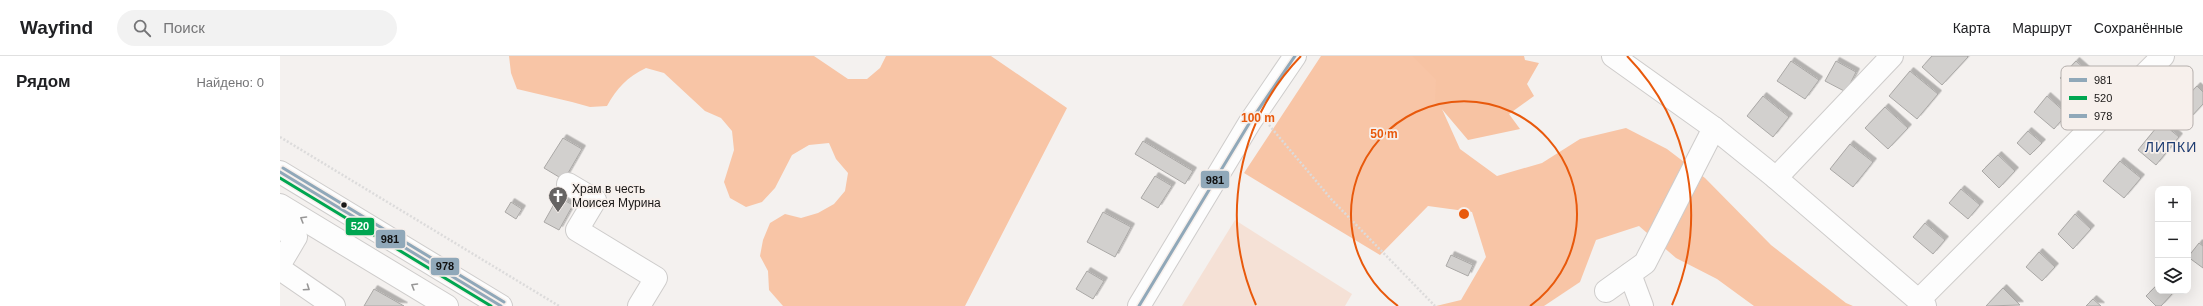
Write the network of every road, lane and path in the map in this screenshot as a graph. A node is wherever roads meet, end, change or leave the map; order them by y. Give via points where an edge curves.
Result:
1 (1295, 56) edge
2 (1613, 56) edge
3 (1892, 56) edge
4 (2163, 56) edge
5 (2153, 66) edge
6 (1265, 121) dead end
7 (1714, 128) junction
8 (2091, 130) edge
9 (280, 138) edge
10 (280, 172) edge
11 (1776, 178) junction
12 (568, 184) dead end
13 (280, 205) edge
14 (280, 228) edge
15 (280, 264) edge
16 (280, 269) edge
17 (1630, 274) junction
18 (1606, 291) dead end
19 (1922, 303) edge
20 (334, 306) edge
21 (447, 306) edge
22 (500, 306) edge
23 (560, 306) edge
24 (639, 306) edge
25 (1139, 306) edge
26 (1435, 306) edge
27 (1642, 306) edge

1 - 25 street via 1250,122
2 - 7 street
3 - 11 street
4 - 5 street
6 - 26 path via 1332,200
7 - 11 street
7 - 17 street via 1645,263
8 - 19 street
9 - 23 path
10 - 22 street
11 - 19 street
12 - 24 street via 595,200 577,230 656,278
21 -> 13 street
14 - 15 street via 296,237
16 -> 20 street
17 - 18 street
17 - 27 street

